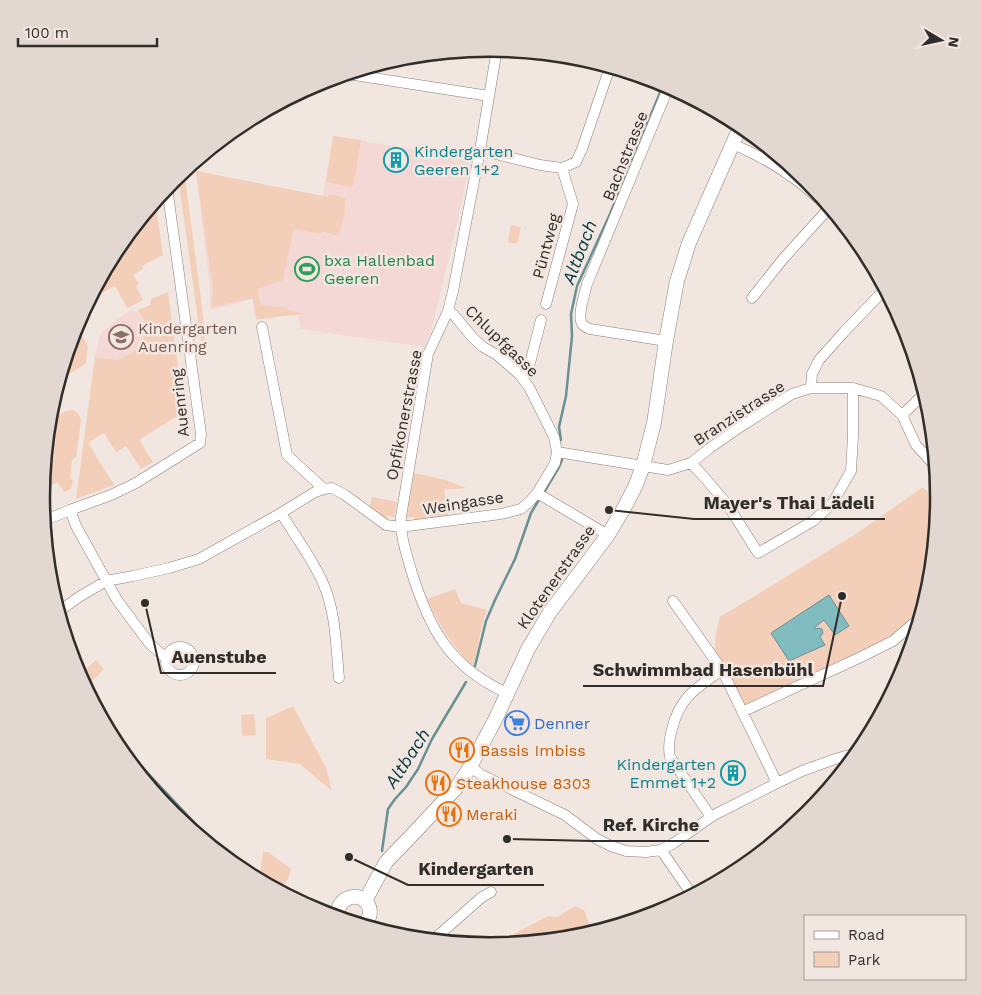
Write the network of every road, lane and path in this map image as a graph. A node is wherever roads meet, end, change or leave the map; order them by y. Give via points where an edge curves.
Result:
1 (496, 57) edge
2 (608, 73) edge
3 (362, 76) edge
4 (666, 94) edge
5 (489, 96) junction
6 (738, 133) edge
7 (733, 144) junction
8 (480, 150) junction
9 (562, 168) junction
10 (792, 177) edge
11 (168, 197) edge
12 (826, 212) edge
13 (881, 293) edge
14 (752, 298) dead end
15 (546, 304) dead end
16 (448, 311) junction
17 (541, 320) dead end
18 (262, 326) dead end
19 (666, 341) junction
20 (519, 374) junction
21 (811, 388) junction
22 (853, 388) junction
23 (920, 398) edge
24 (902, 415) junction
25 (557, 452) junction
26 (929, 460) edge
27 (691, 463) junction
28 (643, 466) junction
29 (324, 489) junction
30 (540, 496) junction
31 (70, 510) junction
32 (281, 513) junction
33 (51, 520) edge
34 (400, 527) junction
35 (608, 535) junction
36 (106, 581) junction
37 (673, 601) dead end
38 (64, 608) edge
39 (912, 624) edge
40 (166, 658) dead end
41 (722, 670) junction
42 (339, 678) dead end
43 (507, 694) junction
44 (742, 712) junction
45 (847, 756) edge
46 (470, 768) junction
47 (777, 783) junction
48 (711, 817) junction
49 (660, 850) junction
50 (689, 891) edge
51 (491, 892) dead end
52 (365, 901) junction
53 (338, 911) edge
54 (368, 921) edge
55 (439, 935) edge

1 - 5 street, Opfikonerstrasse
2 - 9 street via 576,162
3 - 5 street
4 - 19 street, Bachstrasse via 587,284 580,318 585,327
5 - 8 street, Opfikonerstrasse
6 - 7 main road, Klotenerstrasse
7 - 10 street
7 - 19 main road, Klotenerstrasse via 689,243
8 - 9 street
8 - 16 street, Opfikonerstrasse
9 - 15 street, Püntweg via 573,204
11 - 31 street, Auenring via 200,443 136,483
12 - 14 street
13 - 21 street via 819,360 812,374
16 - 20 street, Chlupfgasse via 483,347
16 - 34 street, Opfikonerstrasse via 428,354
17 - 20 street via 530,363
18 - 29 street via 287,455
19 - 28 main road, Klotenerstrasse via 654,423
20 - 25 street, Chlupfgasse via 551,430
21 - 22 street, Branzistrasse
21 - 27 street, Branzistrasse via 792,394
22 - 24 street, Branzistrasse via 881,396
22 - 27 street via 851,471 837,496 813,520 758,553 727,504
23 - 24 street
24 - 26 street, Branzistrasse via 916,446
25 - 28 street
25 - 30 street, Weingasse
27 - 28 street, Branzistrasse via 668,470
28 - 35 main road, Klotenerstrasse
29 - 32 street
29 - 34 street via 332,488 345,495 386,525
30 - 34 street, Weingasse via 521,509 501,514
30 - 35 street
31 - 33 street, Auenring
31 - 36 street
32 - 36 street via 198,558
32 - 42 street via 324,584
34 - 43 street, Opfikonerstrasse via 422,603 442,641 473,675
35 - 43 main road, Klotenerstrasse via 550,612
36 - 38 street
36 - 40 street via 150,643
37 - 41 street
39 - 44 street via 893,641 861,658
41 - 44 street
41 - 48 street via 690,693 683,702 677,711 668,746 670,757
43 - 46 main road, Klotenerstrasse
44 - 47 street
45 - 47 street
46 - 49 street via 565,814 611,846 626,851
46 - 52 main road, Klotenerstrasse via 386,862
47 - 48 street
48 - 49 street
49 - 50 street
51 - 55 street
52 - 53 main road via 357,897 343,900
52 - 54 main road via 370,915

